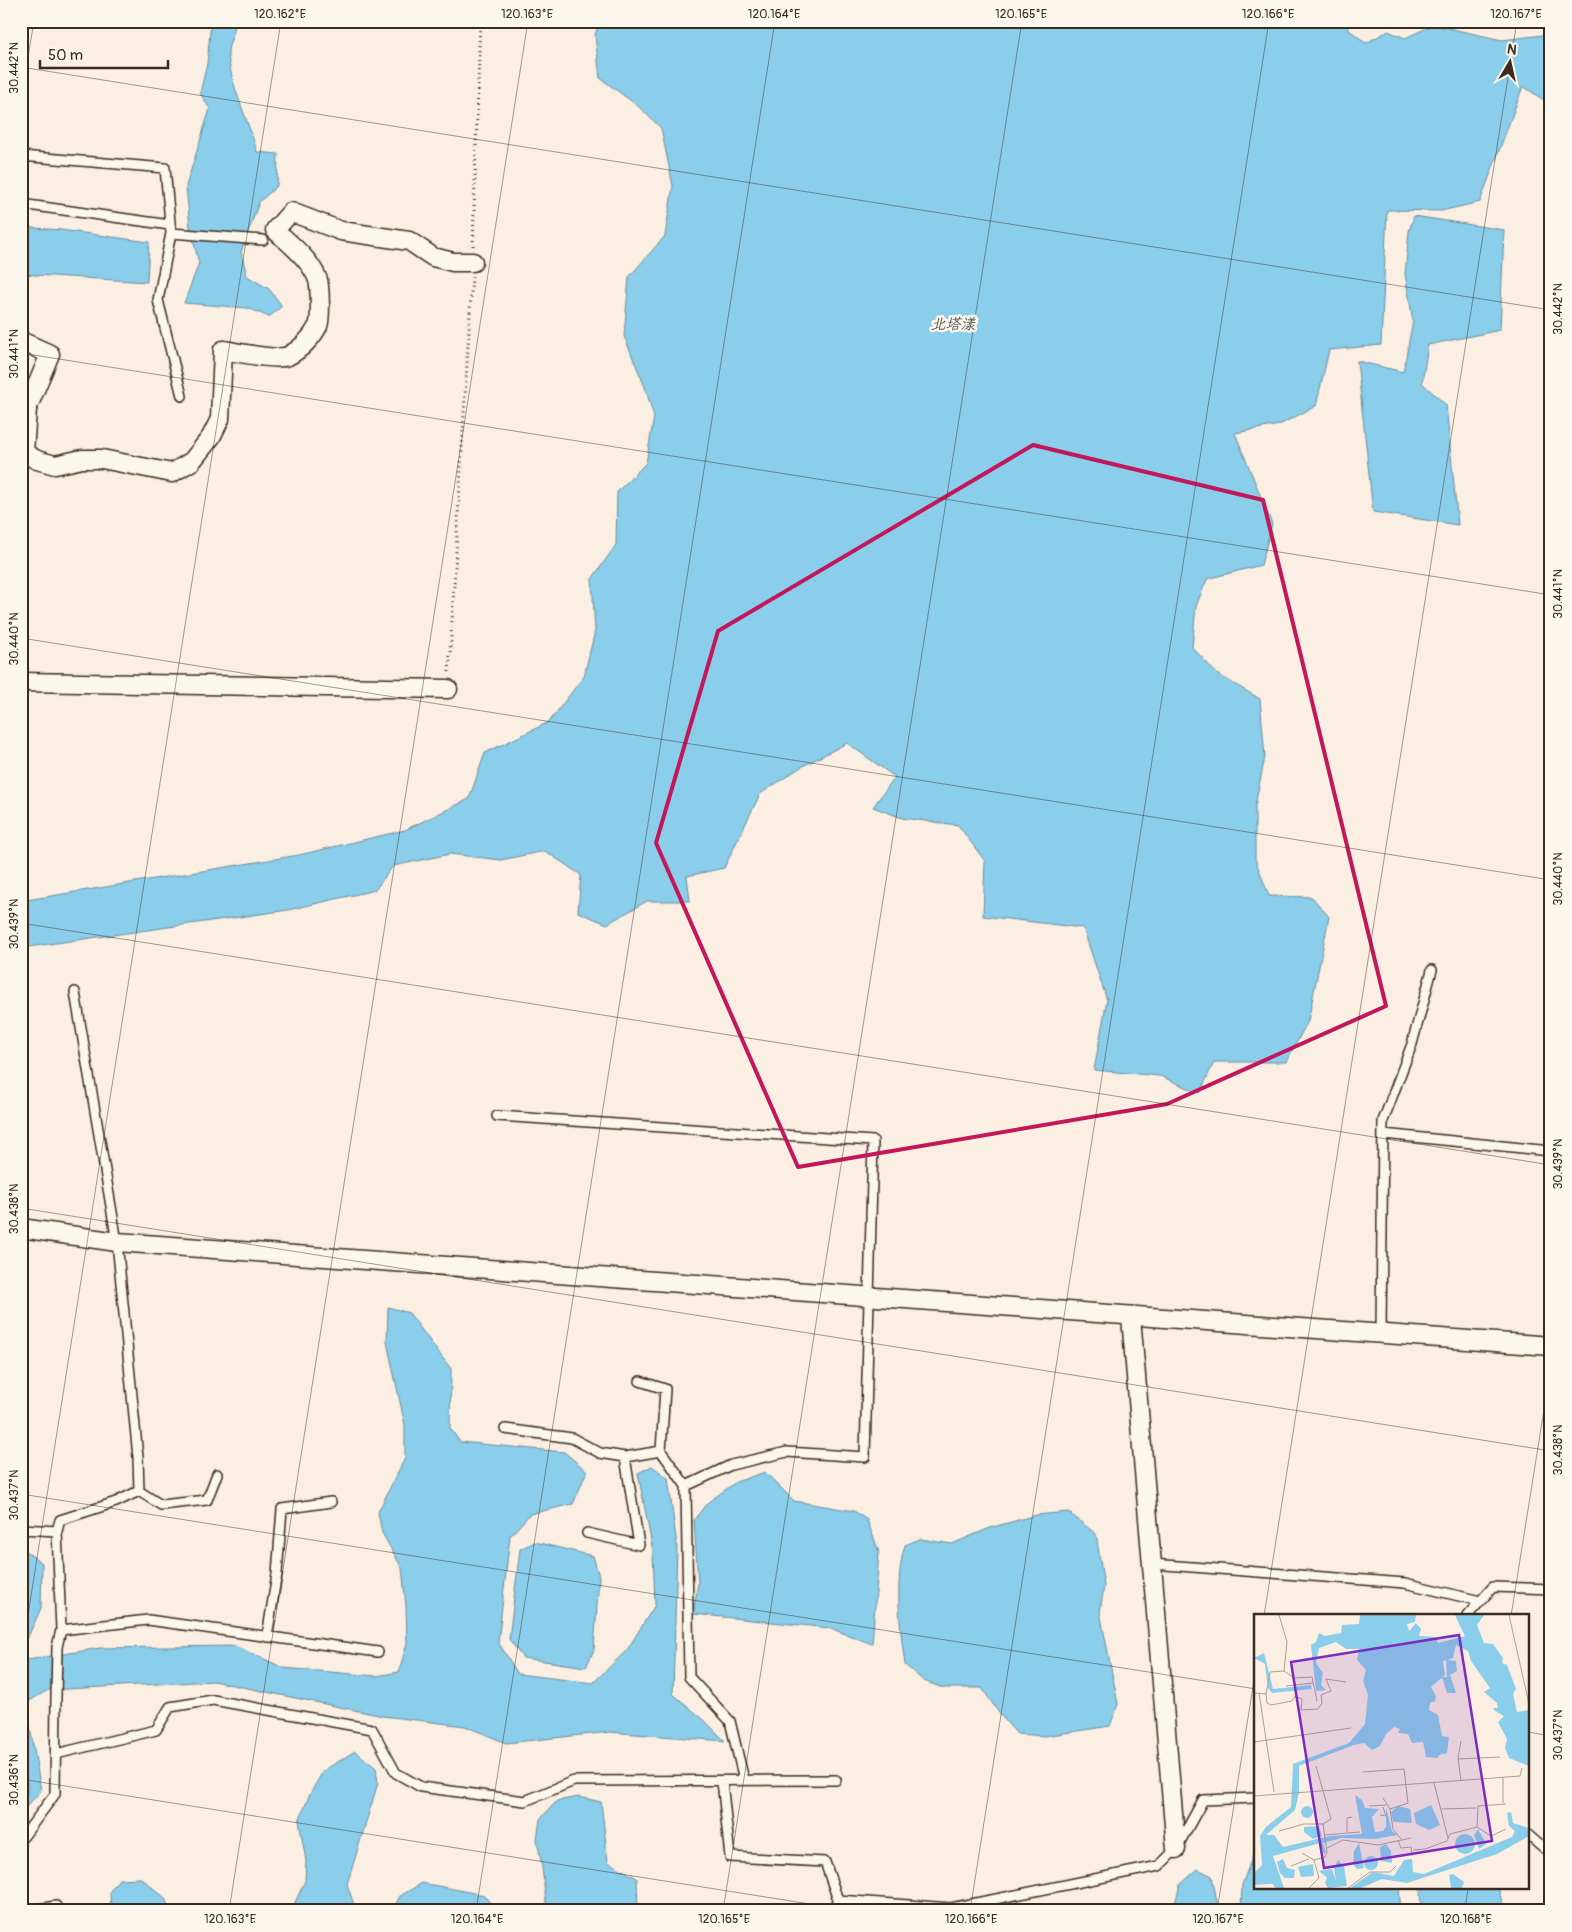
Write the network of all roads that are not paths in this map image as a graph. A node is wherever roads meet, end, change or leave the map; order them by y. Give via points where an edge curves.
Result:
1 (21, 156) edge
2 (21, 206) edge
3 (171, 229) junction
4 (263, 240) dead end
5 (473, 262) road end
6 (21, 341) edge
7 (182, 396) dead end
8 (21, 682) edge
9 (448, 688) road end
10 (1432, 970) dead end
11 (75, 992) dead end
12 (497, 1116) dead end
13 (1383, 1134) junction
14 (1551, 1151) edge
15 (21, 1228) edge
16 (118, 1242) junction
17 (869, 1296) junction
18 (1131, 1317) junction
19 (1381, 1335) junction
20 (1551, 1346) edge
21 (640, 1381) dead end
22 (505, 1429) dead end
23 (661, 1451) junction
24 (625, 1457) junction
25 (217, 1474) dead end
26 (686, 1486) junction
27 (139, 1492) junction
28 (331, 1502) dead end
29 (21, 1529) edge
30 (57, 1531) junction
31 (587, 1533) dead end
32 (1152, 1564) junction
33 (1551, 1589) edge
34 (1480, 1601) junction
35 (1469, 1614) edge
36 (60, 1630) junction
37 (267, 1637) junction
38 (378, 1652) dead end
39 (56, 1754) junction
40 (744, 1780) junction
41 (836, 1780) dead end
42 (722, 1781) junction
43 (1254, 1798) edge
44 (21, 1837) edge
45 (1530, 1837) edge
46 (1176, 1849) junction
47 (1551, 1855) edge
48 (838, 1900) junction
49 (56, 1906) dead end
50 (26, 1911) edge
51 (835, 1911) edge

1 - 3 lane via 165,168
2 - 3 lane
3 - 4 lane via 185,235
3 - 7 lane via 158,300
5 - 6 street via 453,262 434,257 409,241 341,231 291,212 275,230 297,250 318,280 319,325 306,344 287,356 223,350 220,418 212,437 192,461 172,473 102,459 82,459 55,465 24,452 27,409 50,354
8 - 9 street
10 - 13 lane via 1412,1044 1384,1121
11 - 16 lane
12 - 17 lane via 872,1141
13 - 14 lane
13 - 19 lane
15 - 16 street
16 - 17 street
16 - 27 lane
17 - 18 street
17 - 26 lane via 865,1457 787,1452 731,1465
18 - 19 street
18 - 32 street
19 - 20 street
21 - 23 lane via 665,1389
22 - 24 lane via 572,1438 600,1453
23 - 24 lane
23 - 26 lane
24 - 31 lane via 639,1545
25 - 27 lane via 207,1500 161,1505
26 - 40 lane via 689,1677 730,1721
27 - 30 lane via 60,1520
28 - 37 lane via 282,1509 277,1574
29 - 30 lane
30 - 36 lane
32 - 34 lane via 1405,1583
32 - 46 street
33 - 34 lane via 1493,1587
34 - 35 lane
36 - 37 lane via 148,1620
36 - 39 lane
37 - 38 lane
39 - 42 lane via 156,1730 170,1708 213,1700 372,1729 396,1774 421,1787 525,1801 574,1781
39 - 44 lane via 55,1794
40 - 41 lane
40 - 42 lane
42 - 48 lane via 730,1857 825,1862
43 - 46 lane via 1203,1800
45 - 47 lane
46 - 48 lane via 1159,1866 951,1908
48 - 51 lane
49 - 50 lane

